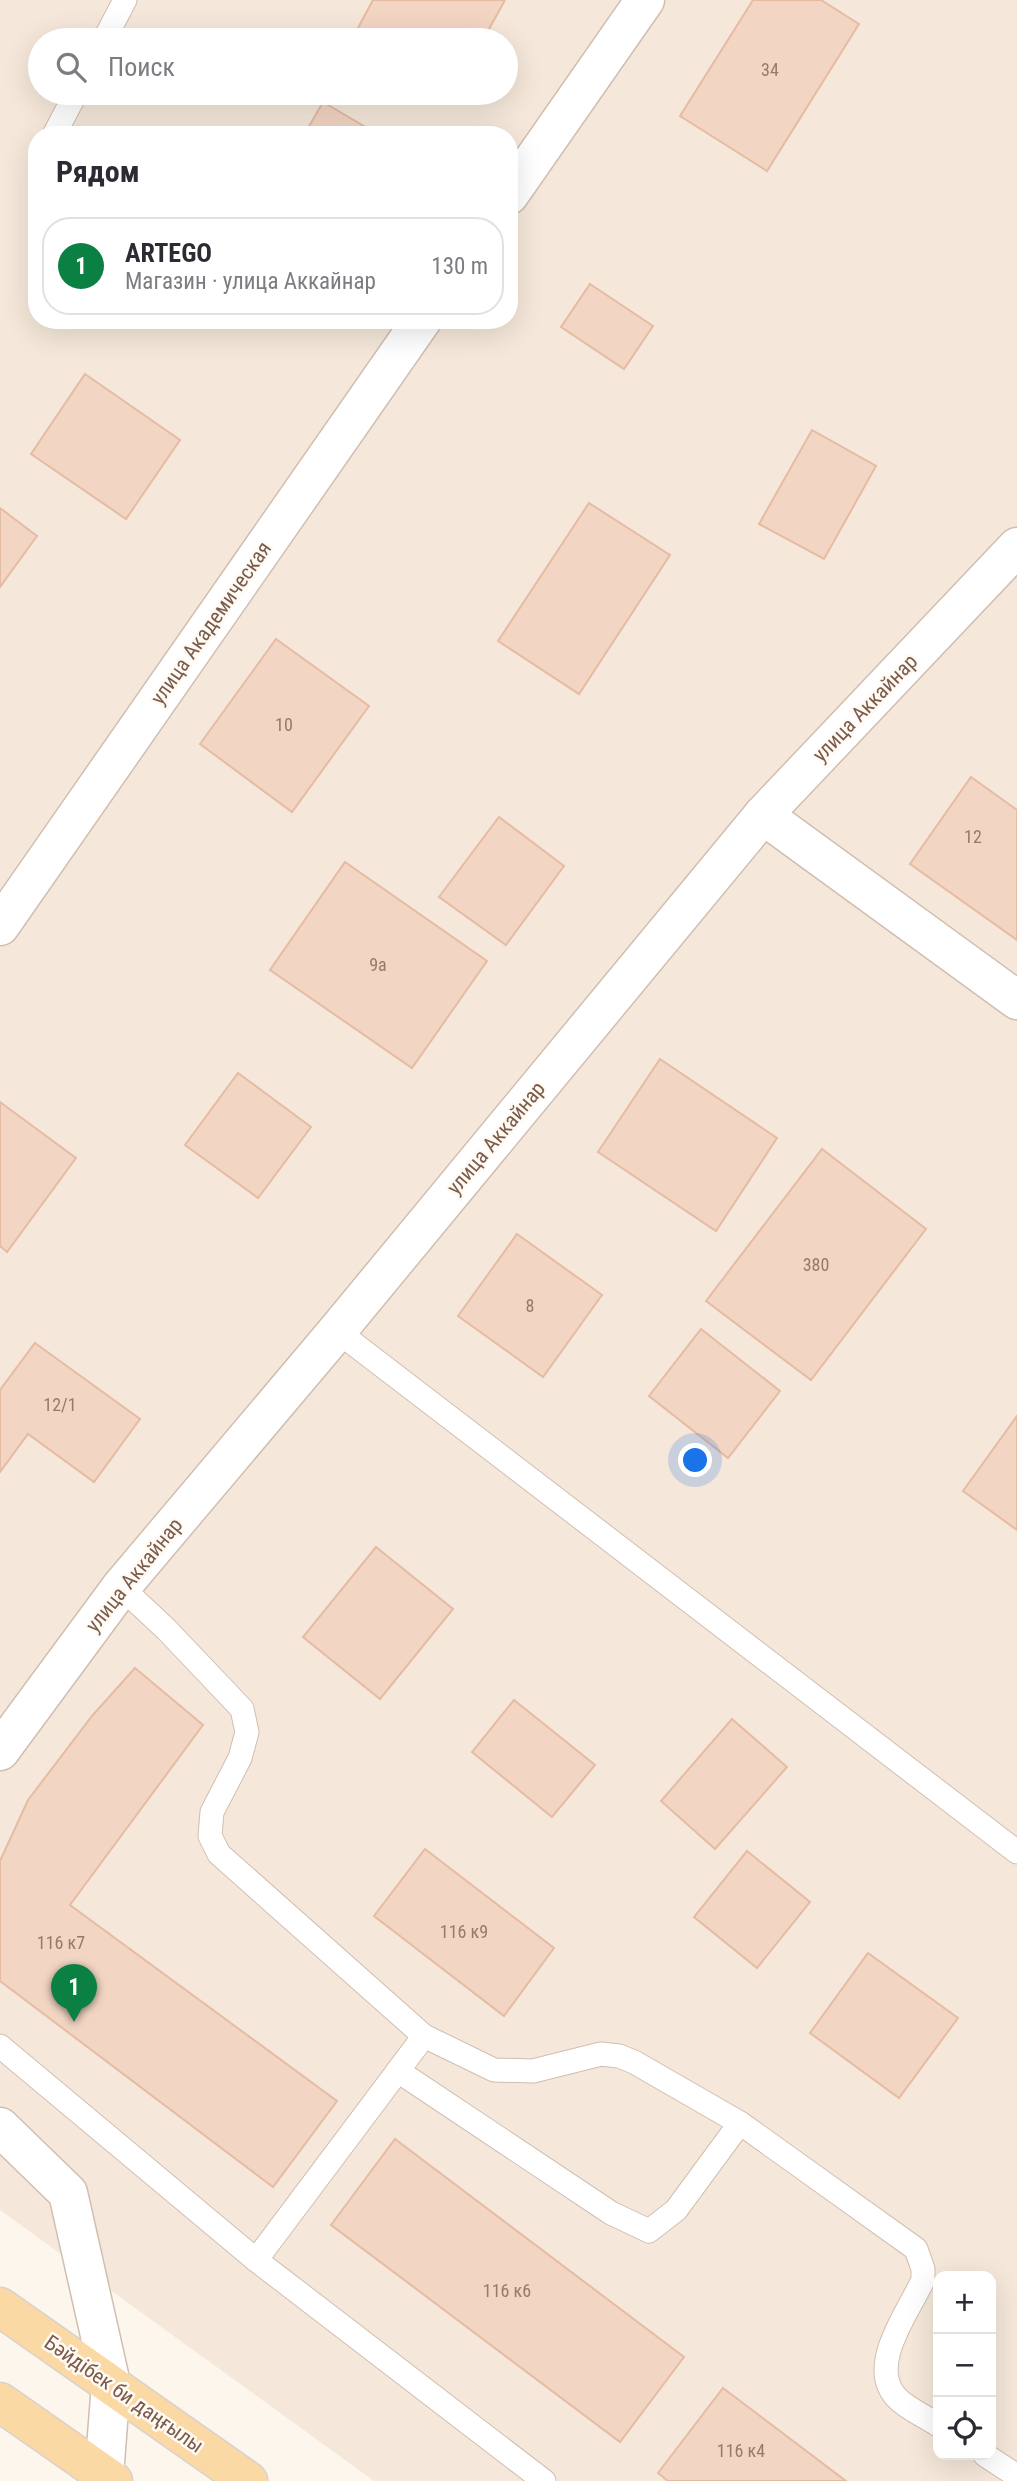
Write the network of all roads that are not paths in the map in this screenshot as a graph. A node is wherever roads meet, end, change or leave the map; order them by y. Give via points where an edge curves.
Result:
1 (125, 0) edge
2 (645, 0) edge
3 (110, 28) edge
4 (70, 105) edge
5 (59, 126) edge
6 (518, 181) edge
7 (416, 329) edge
8 (1017, 547) edge
9 (763, 815) junction
10 (0, 926) edge
11 (1017, 1000) edge
12 (337, 1331) junction
13 (121, 1587) junction
14 (0, 1751) edge
15 (1017, 1852) edge
16 (424, 2036) junction
17 (0, 2046) edge
18 (398, 2071) junction
19 (740, 2123) junction
20 (0, 2127) edge
21 (256, 2260) junction
22 (0, 2308) edge
23 (111, 2384) junction
24 (0, 2402) edge
25 (933, 2422) edge
26 (993, 2460) edge
27 (1017, 2476) edge
28 (106, 2479) edge
29 (248, 2481) edge
30 (544, 2481) edge

1 - 3 lane
2 - 6 street
4 - 5 lane
7 - 10 street, улица Академическая
8 - 9 street, улица Аккайнар
9 - 11 street
9 - 12 street, улица Аккайнар
12 - 13 street, улица Аккайнар
12 - 15 lane
13 - 14 street, улица Аккайнар
13 - 16 lane via 242,1709 247,1732 240,1758 212,1812 210,1836 219,1854
16 - 18 lane
16 - 19 lane via 494,2070 533,2071 601,2054 619,2056
17 - 21 lane
18 - 19 lane via 611,2213 649,2231 676,2210
18 - 21 lane
19 - 25 lane via 916,2249 923,2280 891,2339 888,2385 897,2399
20 - 23 street via 68,2193
21 - 30 lane
22 - 23 main road, Бәйдібек би даңғылы
23 - 28 street
23 - 29 main road, Бәйдібек би даңғылы
24 - 28 main road
26 - 27 lane

